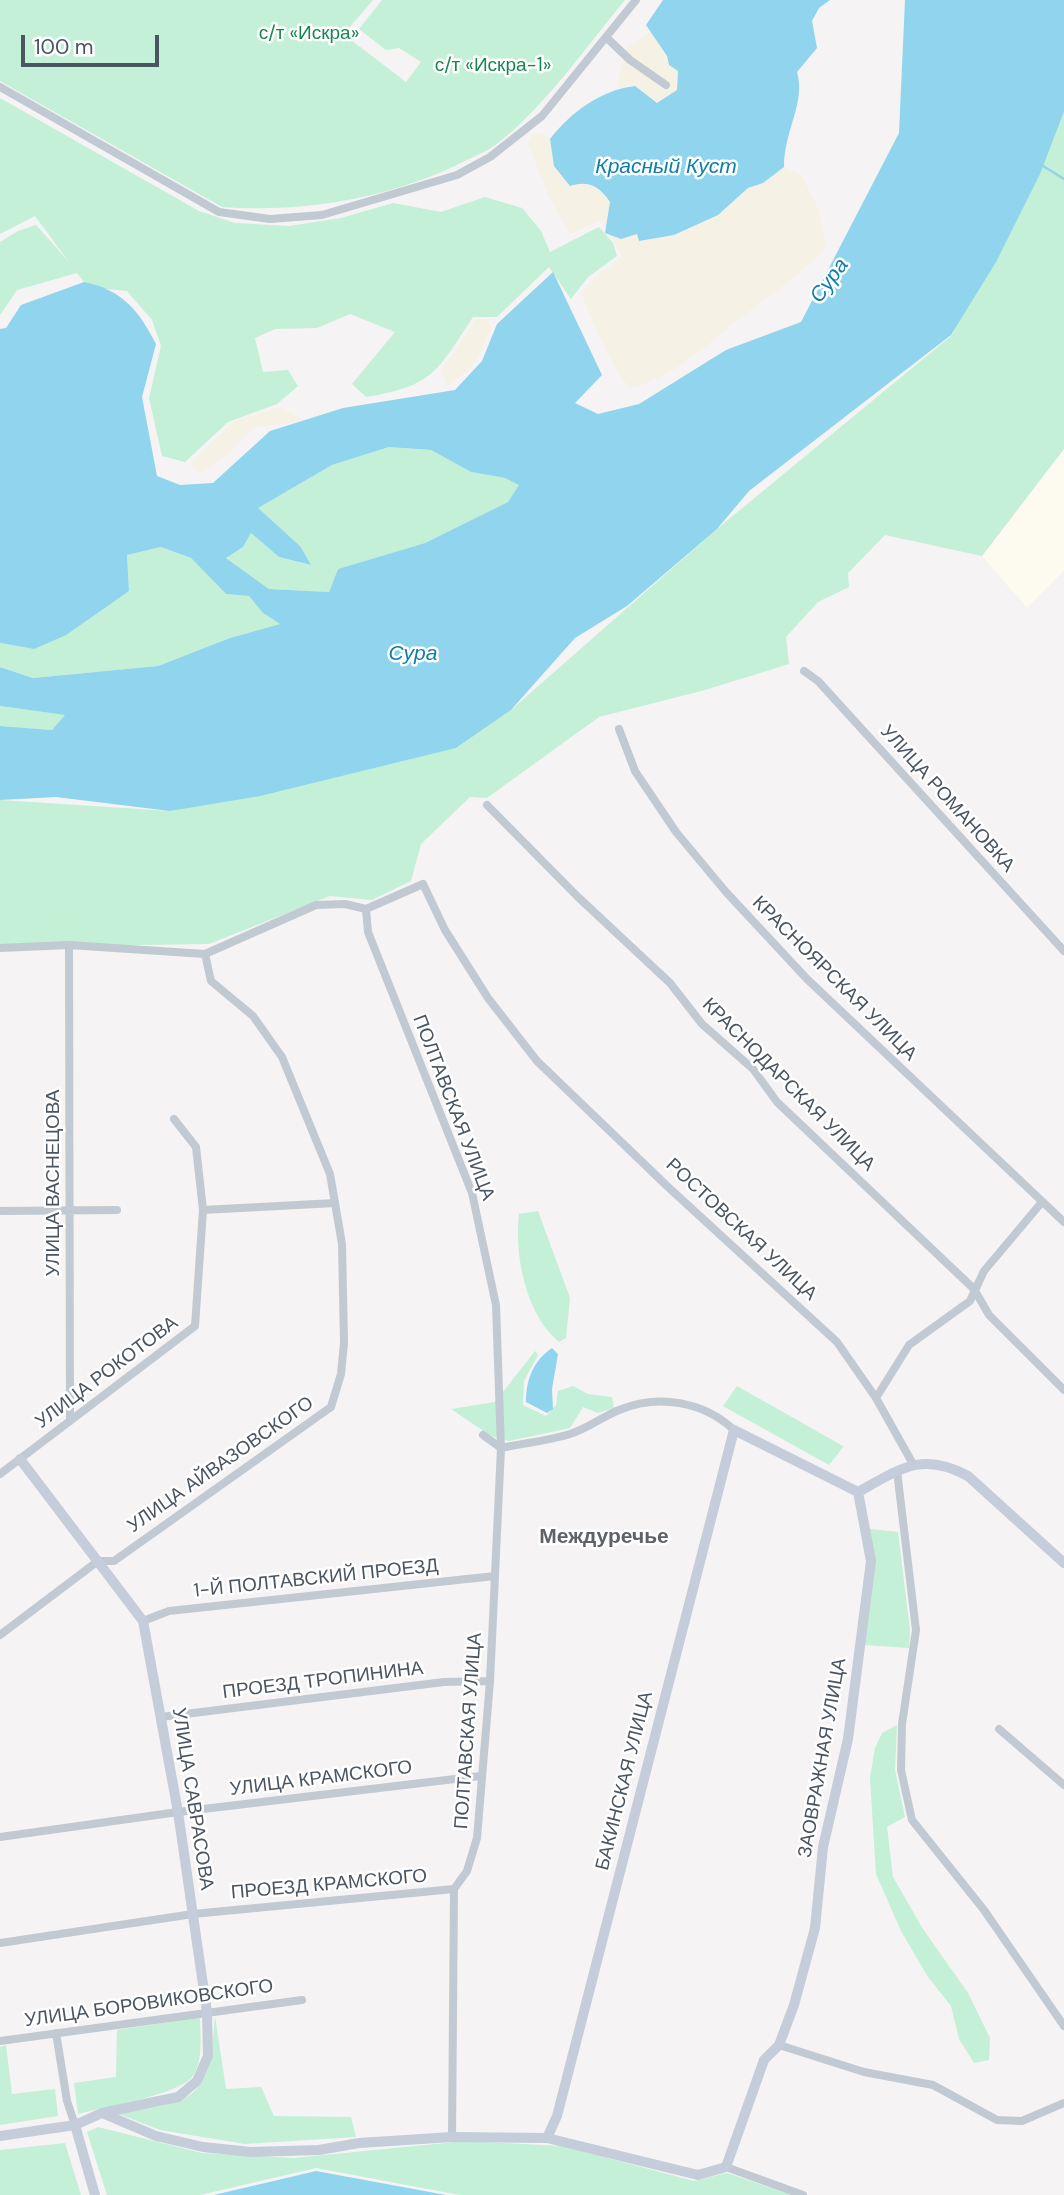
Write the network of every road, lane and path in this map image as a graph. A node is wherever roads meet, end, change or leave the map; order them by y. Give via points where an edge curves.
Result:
1 (636, 0) edge
2 (607, 38) junction
3 (666, 85) dead end
4 (0, 87) edge
5 (804, 671) dead end
6 (619, 729) dead end
7 (487, 805) dead end
8 (366, 909) junction
9 (69, 945) junction
10 (0, 948) edge
11 (1064, 951) edge
12 (205, 954) junction
13 (174, 1119) dead end
14 (1042, 1202) junction
15 (335, 1203) junction
16 (70, 1210) junction
17 (117, 1210) dead end
18 (203, 1210) junction
19 (0, 1211) edge
20 (1064, 1222) edge
21 (974, 1289) junction
22 (1064, 1390) edge
23 (876, 1398) junction
24 (70, 1421) junction
25 (734, 1430) junction
26 (483, 1435) dead end
27 (501, 1448) junction
28 (20, 1459) junction
29 (913, 1464) junction
30 (897, 1471) junction
31 (0, 1474) edge
32 (859, 1492) junction
33 (99, 1560) junction
34 (1064, 1563) edge
35 (495, 1576) junction
36 (143, 1621) junction
37 (0, 1635) edge
38 (490, 1681) junction
39 (161, 1717) junction
40 (999, 1729) dead end
41 (480, 1776) junction
42 (1064, 1785) edge
43 (178, 1812) junction
44 (0, 1837) edge
45 (454, 1889) junction
46 (193, 1914) junction
47 (0, 1943) edge
48 (302, 2000) dead end
49 (207, 2012) junction
50 (1064, 2026) edge
51 (55, 2033) junction
52 (0, 2040) edge
53 (779, 2045) junction
54 (1064, 2103) edge
55 (102, 2113) junction
56 (75, 2125) junction
57 (0, 2136) edge
58 (452, 2137) junction
59 (547, 2138) junction
60 (726, 2168) junction
61 (95, 2195) edge
62 (803, 2195) edge

1 - 2 street
2 - 3 street
2 - 4 street via 542,116 490,157 457,175 322,215 270,219 219,212
5 - 11 street, УЛИЦА РОМАНОВКА
6 - 14 street, КРАСНОЯРСКАЯ УЛИЦА via 635,771 676,832 726,892 807,979
7 - 21 street, КРАСНОДАРСКАЯ УЛИЦА via 670,983 702,1024 753,1069 777,1102
8 - 12 street via 316,905
8 - 23 street, РОСТОВСКАЯ УЛИЦА via 424,884 445,930 488,998 537,1061 837,1342
8 - 27 street, ПОЛТАВСКАЯ УЛИЦА via 368,932 472,1193 496,1305
9 - 10 street
9 - 12 street
9 - 16 street, УЛИЦА ВАСНЕЦОВА
12 - 15 street, УЛИЦА АЙВАЗОВСКОГО via 211,981 253,1016 282,1057 330,1174
13 - 18 street, УЛИЦА РОКОТОВА via 196,1147
14 - 20 street, КРАСНОЯРСКАЯ УЛИЦА
14 - 21 street via 984,1270
15 - 18 street
15 - 33 street, УЛИЦА АЙВАЗОВСКОГО via 342,1244 344,1343 331,1407 114,1561
16 - 17 street
16 - 19 street
16 - 24 street, УЛИЦА ВАСНЕЦОВА
18 - 24 street, УЛИЦА РОКОТОВА via 195,1326
21 - 22 street, КРАСНОДАРСКАЯ УЛИЦА via 989,1315
21 - 23 street via 970,1301 909,1345
23 - 29 street, РОСТОВСКАЯ УЛИЦА
24 - 28 street, УЛИЦА РОКОТОВА
25 - 27 street via 708,1412 677,1402 650,1401 620,1409 572,1434
25 - 32 street
25 - 59 street, БАКИНСКАЯ УЛИЦА via 557,2116
26 - 27 street
27 - 35 street, ПОЛТАВСКАЯ УЛИЦА
28 - 31 street, УЛИЦА РОКОТОВА
28 - 33 street, УЛИЦА САВРАСОВА
29 - 30 street
29 - 34 street via 950,1467 968,1476
30 - 32 street
30 - 50 street via 916,1630 902,1724 901,1770 912,1820 984,1910
32 - 53 street, ЗАОВРАЖНАЯ УЛИЦА via 871,1561 848,1739 823,1847 815,1928
33 - 36 street, УЛИЦА САВРАСОВА
33 - 37 street, УЛИЦА АЙВАЗОВСКОГО
35 - 36 street, 1-Й ПОЛТАВСКИЙ ПРОЕЗД via 169,1611
35 - 38 street, ПОЛТАВСКАЯ УЛИЦА
36 - 39 street, УЛИЦА САВРАСОВА
38 - 39 street, ПРОЕЗД ТРОПИНИНА via 444,1682
38 - 41 street, ПОЛТАВСКАЯ УЛИЦА
39 - 43 street, УЛИЦА САВРАСОВА
40 - 42 street
41 - 43 street, УЛИЦА КРАМСКОГО
41 - 45 street, ПОЛТАВСКАЯ УЛИЦА via 477,1838 467,1871
43 - 44 street, УЛИЦА КРАМСКОГО
43 - 46 street, УЛИЦА САВРАСОВА
45 - 46 street, ПРОЕЗД КРАМСКОГО
45 - 58 street, ПОЛТАВСКАЯ УЛИЦА
46 - 47 street, ПРОЕЗД КРАМСКОГО
46 - 49 street, УЛИЦА САВРАСОВА
48 - 49 street, УЛИЦА БОРОВИКОВСКОГО
49 - 51 street, УЛИЦА БОРОВИКОВСКОГО
49 - 55 street, УЛИЦА САВРАСОВА via 208,2056 197,2081 178,2097
51 - 52 street, УЛИЦА БОРОВИКОВСКОГО
51 - 56 street
53 - 54 street via 864,2072 933,2085 997,2120 1022,2121
53 - 60 street, ЗАОВРАЖНАЯ УЛИЦА via 764,2060
55 - 56 street, УЛИЦА САВРАСОВА
55 - 58 street via 156,2136 251,2152
56 - 57 street, УЛИЦА САВРАСОВА
56 - 61 street
58 - 59 street
59 - 60 street via 698,2175
60 - 62 street

